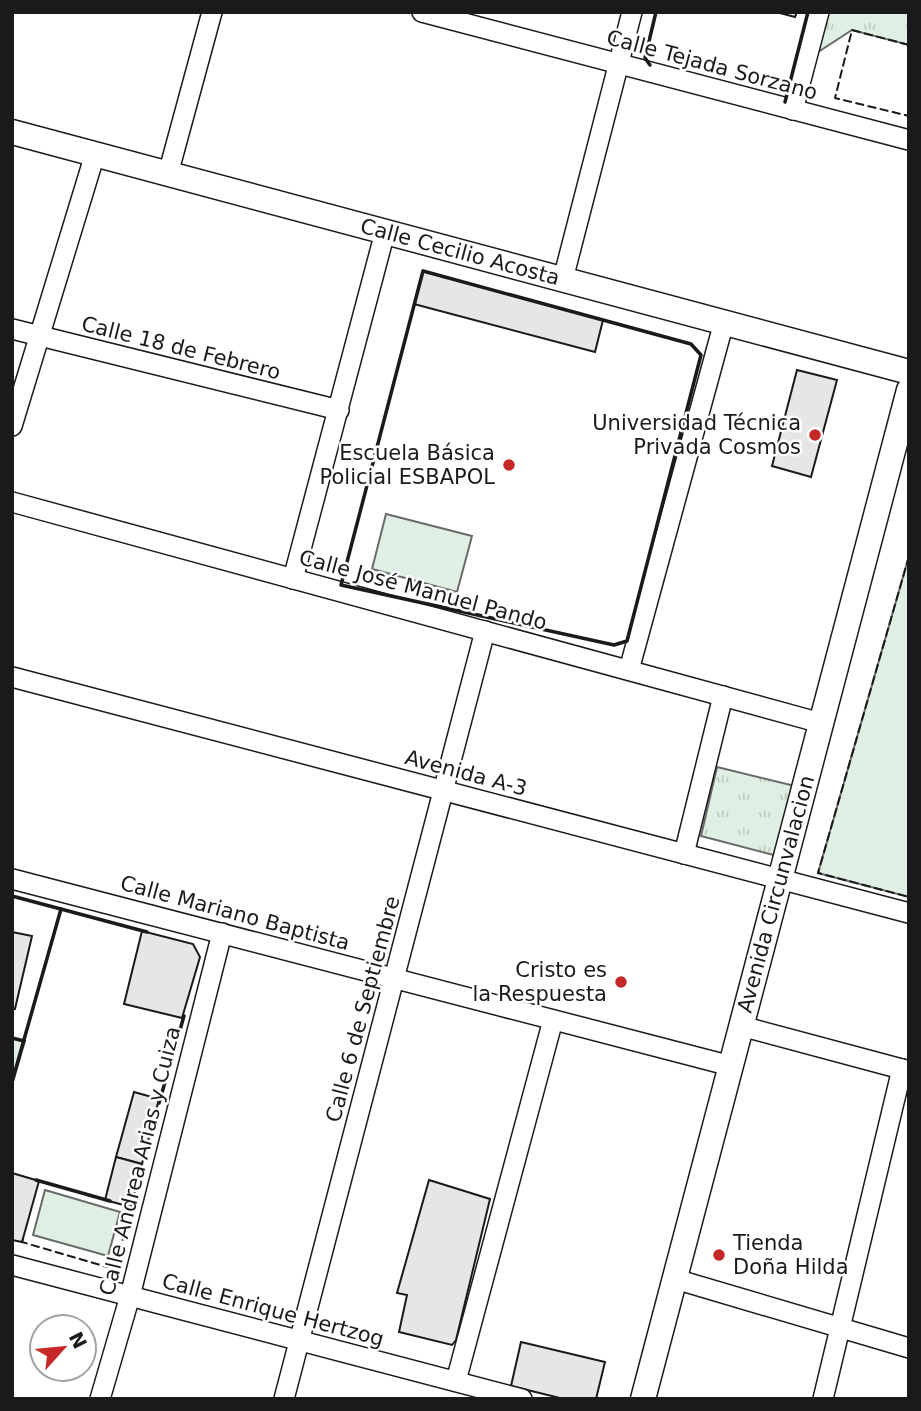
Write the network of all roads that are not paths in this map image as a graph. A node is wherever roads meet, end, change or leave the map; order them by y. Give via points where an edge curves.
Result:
1 (212, 12) edge
2 (422, 12) edge
3 (632, 12) edge
4 (819, 12) edge
5 (618, 64) junction
6 (793, 110) junction
7 (12, 132) edge
8 (909, 140) edge
9 (95, 154) junction
10 (169, 174) junction
11 (385, 232) junction
12 (563, 279) junction
13 (724, 322) junction
14 (12, 329) edge
15 (39, 337) junction
16 (909, 372) edge
17 (909, 390) edge
18 (339, 410) junction
19 (12, 426) edge
20 (12, 502) edge
21 (293, 579) junction
22 (485, 631) junction
23 (629, 670) junction
24 (12, 677) edge
25 (723, 696) junction
26 (821, 723) junction
27 (443, 790) junction
28 (684, 854) junction
29 (12, 879) edge
30 (780, 879) junction
31 (909, 913) edge
32 (222, 933) junction
33 (394, 978) junction
34 (553, 1020) junction
35 (741, 1026) junction
36 (731, 1066) junction
37 (905, 1070) edge
38 (12, 1265) edge
39 (675, 1279) junction
40 (130, 1296) junction
41 (841, 1330) junction
42 (299, 1340) junction
43 (909, 1348) edge
44 (456, 1381) junction
45 (100, 1399) edge
46 (284, 1399) edge
47 (522, 1399) edge
48 (643, 1399) edge
49 (823, 1399) edge

1 - 10 street
2 - 5 street, Calle Tejada Sorzano
3 - 5 street
4 - 6 street
5 - 6 street, Calle Tejada Sorzano
5 - 12 street
6 - 8 street, Calle Tejada Sorzano
7 - 9 street, Calle Cecilio Acosta
9 - 10 street, Calle Cecilio Acosta
9 - 15 street
10 - 11 street, Calle Cecilio Acosta
11 - 12 street, Calle Cecilio Acosta
11 - 18 street
12 - 13 street, Calle Cecilio Acosta
13 - 16 street, Calle Cecilio Acosta
13 - 23 street
14 - 15 street, Calle 18 de Febrero
15 - 18 street, Calle 18 de Febrero
15 - 19 street
17 - 26 street, Avenida Circunvalacion
18 - 21 street
20 - 21 street, Calle José Manuel Pando
21 - 22 street, Calle José Manuel Pando
22 - 23 street, Calle José Manuel Pando
22 - 27 street, Calle 6 de Septiembre
23 - 25 street, Calle José Manuel Pando
24 - 27 street, Avenida A-3
25 - 26 street, Calle José Manuel Pando
25 - 28 street
26 - 30 street, Avenida Circunvalacion
27 - 28 street, Avenida A-3
27 - 33 street, Calle 6 de Septiembre
28 - 30 street, Avenida A-3
29 - 32 street, Calle Mariano Baptista
30 - 31 street, Avenida A-3
30 - 35 street, Avenida Circunvalacion
32 - 33 street, Calle Mariano Baptista
32 - 40 street, Calle Andrea Arias y Cuiza
33 - 34 street, Calle Mariano Baptista
33 - 42 street, Calle 6 de Septiembre
34 - 36 street, Calle Mariano Baptista
34 - 44 street
35 - 36 street, Avenida Circunvalacion
35 - 37 street
36 - 39 street, Avenida Circunvalacion
37 - 41 street
38 - 40 street, Calle Enrique Hertzog
39 - 41 street
39 - 48 street, Avenida Circunvalacion
40 - 42 street, Calle Enrique Hertzog
40 - 45 street, Calle Andrea Arias y Cuiza
41 - 43 street
41 - 49 street
42 - 44 street, Calle Enrique Hertzog
42 - 46 street, Calle 6 de Septiembre
44 - 47 street, Calle Enrique Hertzog

